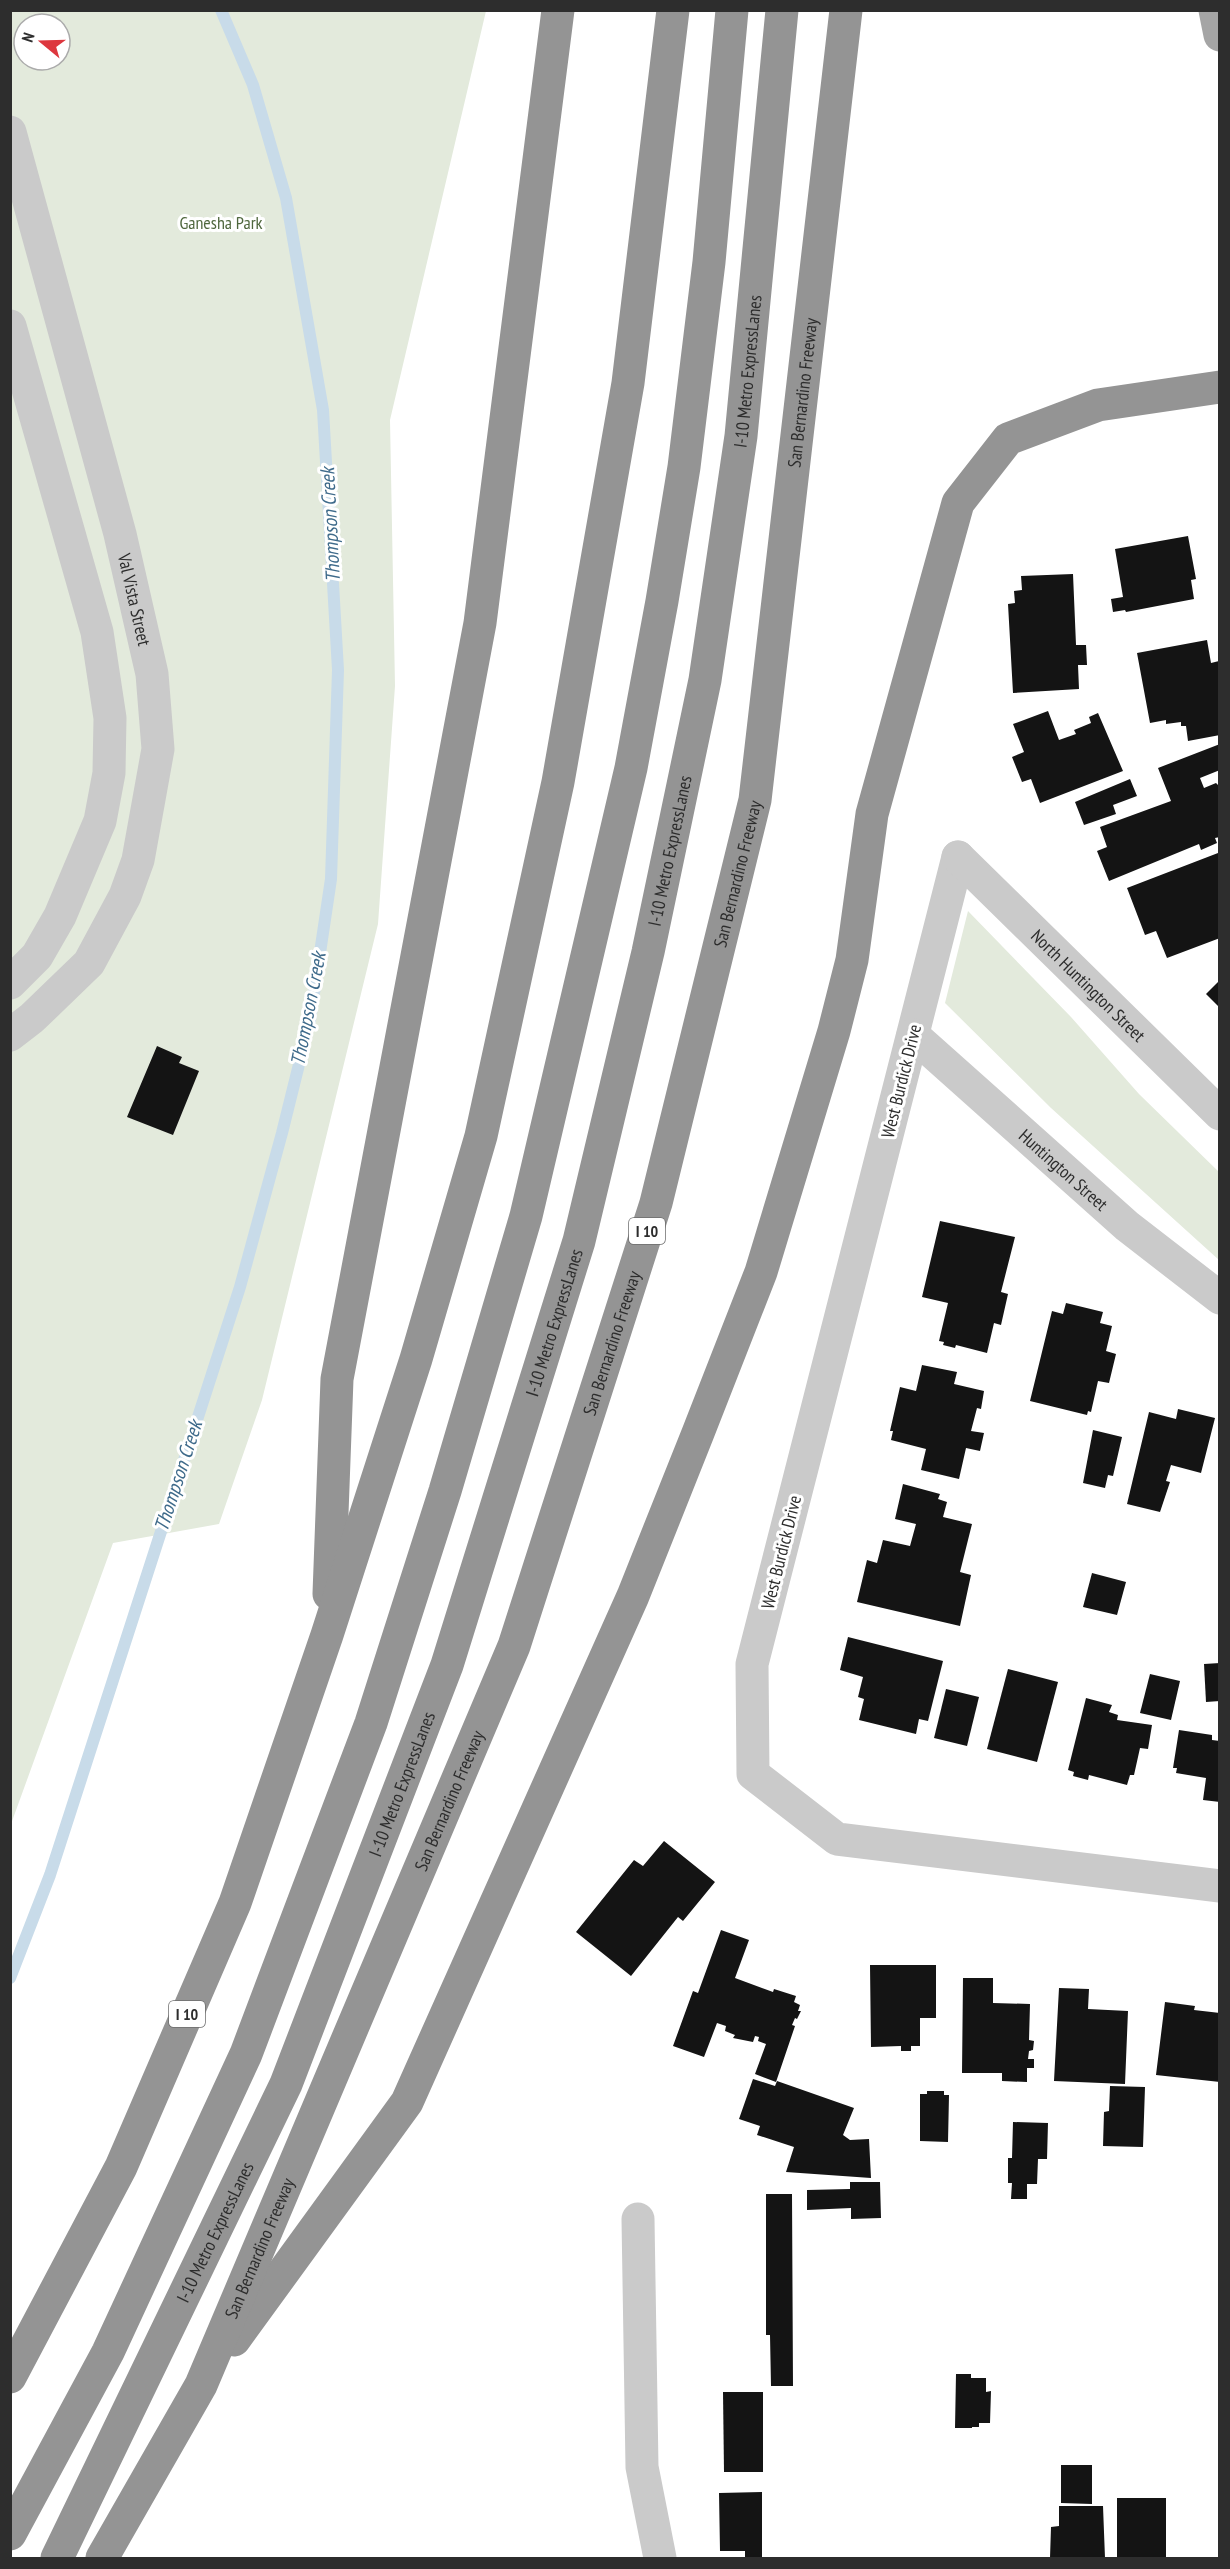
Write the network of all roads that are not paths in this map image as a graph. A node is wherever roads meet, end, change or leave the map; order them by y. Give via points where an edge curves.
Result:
1 (558, 10) edge
2 (673, 10) edge
3 (732, 10) edge
4 (782, 10) edge
5 (846, 10) edge
6 (1215, 10) edge
7 (1220, 35) edge
8 (10, 132) edge
9 (10, 326) edge
10 (1220, 387) edge
11 (958, 857) joint
12 (10, 983) edge
13 (10, 1035) edge
14 (913, 1035) junction
15 (1220, 1114) edge
16 (1220, 1299) edge
17 (327, 1635) junction
18 (1220, 1886) edge
19 (638, 2219) dead end
20 (10, 2377) edge
21 (201, 2385) junction
22 (10, 2535) edge
23 (57, 2559) edge
24 (102, 2559) edge
25 (660, 2559) edge

1 - 17 highway via 480,622 337,1378
2 - 17 highway, I 10 via 628,383 555,793 481,1136 416,1359
3 - 22 highway via 705,296 684,467 662,600 631,768 526,1216 371,1724 246,2054 108,2352
4 - 23 highway, I-10 Metro ExpressLanes via 741,436 705,680 648,952 579,1241 447,1665 290,2073
5 - 21 highway, San Bernardino Freeway / I 10 via 754,800 656,1203 514,1646
6 - 7 main road
8 - 13 street, Val Vista Street via 120,534 152,674 158,748 138,860 125,896 89,963
9 - 12 street via 98,632 110,718 110,773 100,821 60,916 37,956
10 - 21 highway via 1098,405 1008,439 958,503 872,814 852,960 834,1031 761,1272 642,1574 407,2102
11 - 14 street, West Burdick Drive
11 - 15 street, North Huntington Street
14 - 16 street, Huntington Street via 1127,1226
14 - 18 street, West Burdick Drive via 752,1664 753,1774 837,1839
17 - 20 highway, I 10 via 230,1914 121,2167
19 - 25 street via 642,2467
21 - 24 highway, San Bernardino Freeway / I 10

